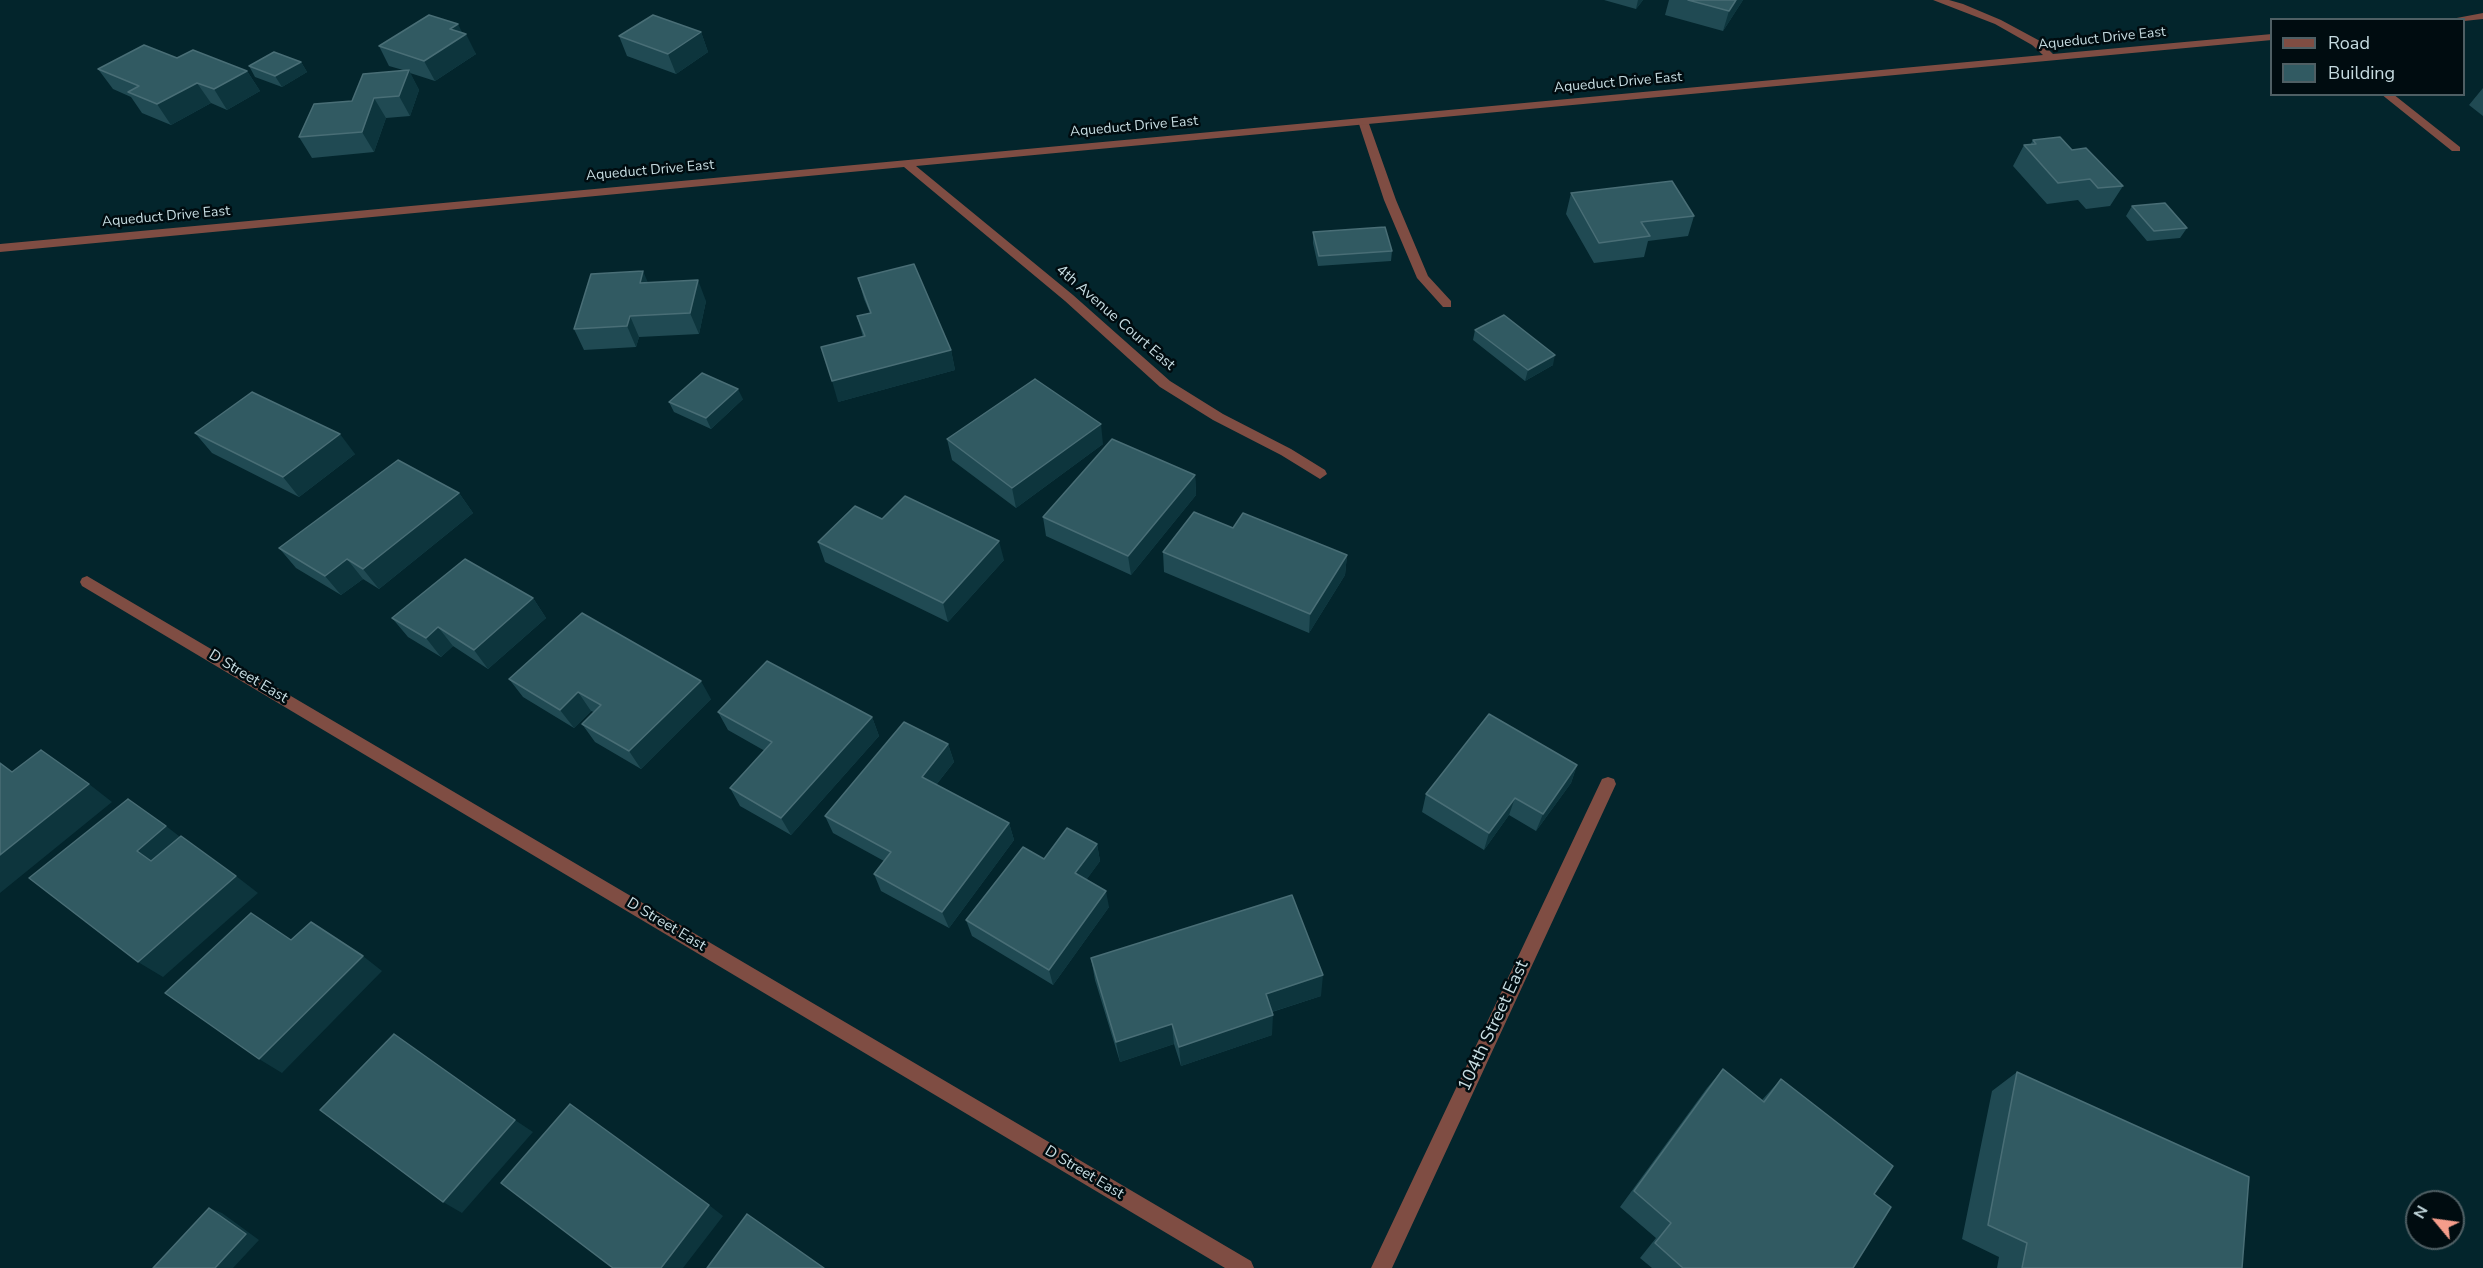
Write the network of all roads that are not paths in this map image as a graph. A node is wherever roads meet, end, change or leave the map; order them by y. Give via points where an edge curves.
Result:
1 (1938, 0) edge
2 (2483, 16) edge
3 (2465, 18) edge
4 (2270, 37) edge
5 (2052, 59) junction
6 (2389, 96) edge
7 (1363, 121) junction
8 (2456, 149) dead end
9 (905, 162) junction
10 (0, 248) edge
11 (1447, 304) dead end
12 (1320, 474) dead end
13 (87, 582) dead end
14 (1608, 784) dead end
15 (1244, 1268) edge
16 (1380, 1268) edge

1 - 5 street via 1998,22 2036,43
2 - 3 street
4 - 5 street, Aqueduct Drive East
5 - 7 street, Aqueduct Drive East
6 - 8 street
7 - 9 street, Aqueduct Drive East
7 - 11 street via 1423,278
9 - 10 street, Aqueduct Drive East
9 - 12 street, 4th Avenue Court East via 1166,384
13 - 15 street, D Street East
14 - 16 street, 104th Street East

